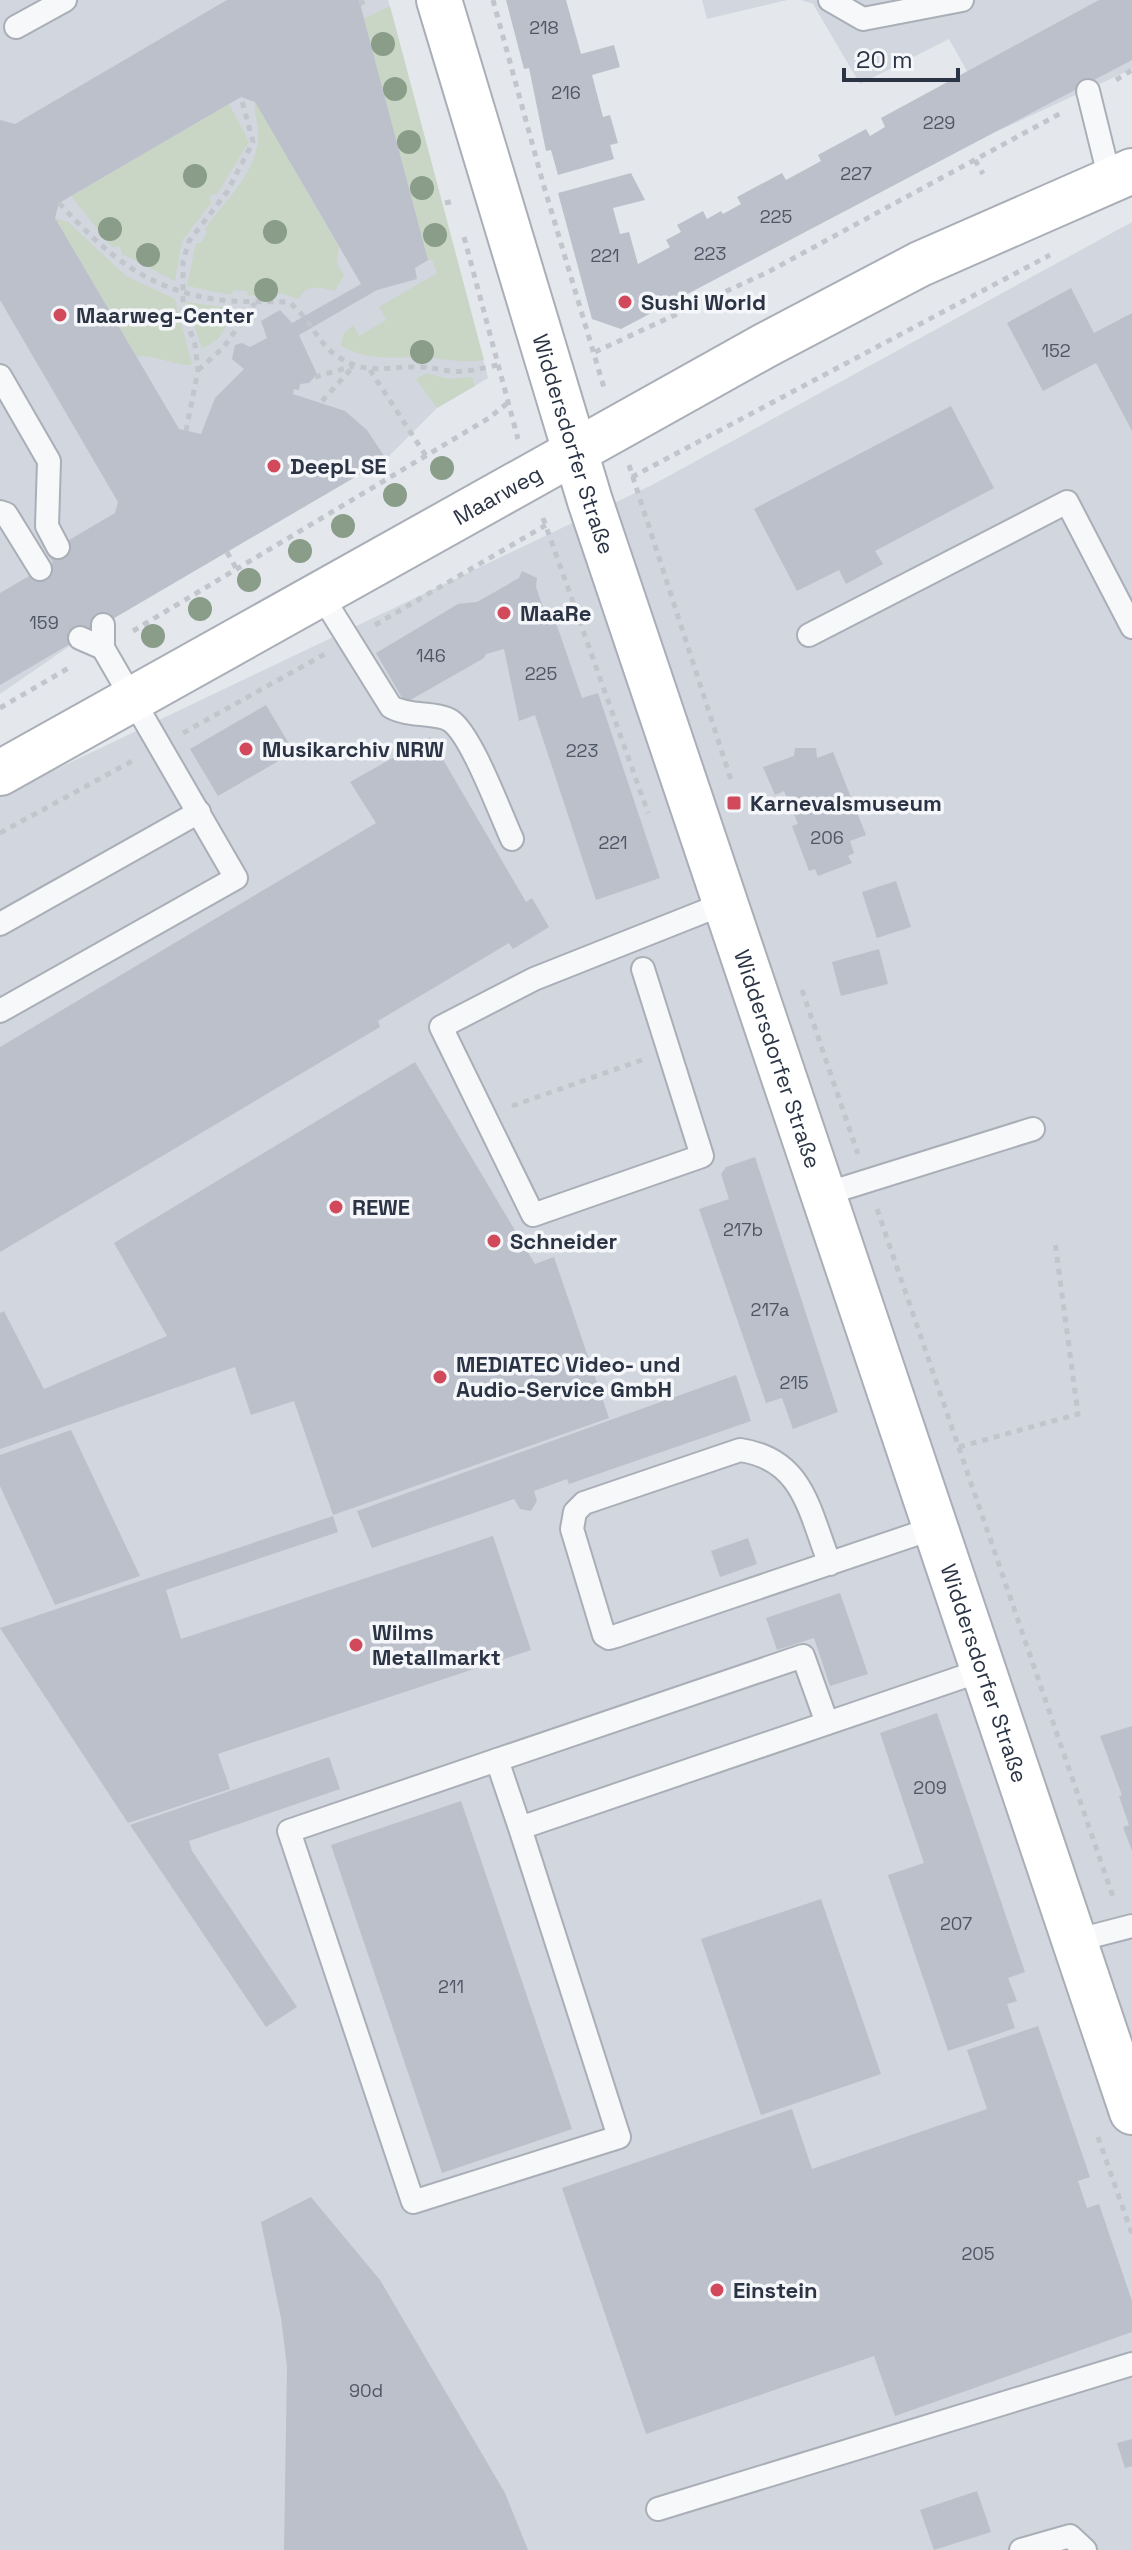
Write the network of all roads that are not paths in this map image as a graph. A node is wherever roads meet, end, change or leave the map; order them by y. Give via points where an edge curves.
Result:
1 (65, 0) edge
2 (439, 0) edge
3 (830, 0) edge
4 (962, 0) edge
5 (16, 27) dead end
6 (1088, 91) dead end
7 (1121, 175) edge
8 (0, 376) edge
9 (575, 453) junction
10 (0, 512) edge
11 (58, 547) dead end
12 (40, 569) dead end
13 (320, 593) junction
14 (103, 625) dead end
15 (1132, 627) edge
16 (809, 635) dead end
17 (80, 638) dead end
18 (103, 648) junction
19 (135, 698) junction
20 (0, 773) edge
21 (199, 812) junction
22 (512, 839) dead end
23 (723, 904) junction
24 (0, 924) edge
25 (643, 969) dead end
26 (0, 1011) edge
27 (1033, 1129) dead end
28 (822, 1195) junction
29 (934, 1528) junction
30 (830, 1564) junction
31 (983, 1670) junction
32 (827, 1723) junction
33 (497, 1760) junction
34 (520, 1828) junction
35 (1128, 1928) edge
36 (1074, 1941) junction
37 (1132, 2112) edge
38 (1132, 2364) edge
39 (658, 2509) dead end
40 (1021, 2550) edge
41 (1085, 2550) edge

1 - 5 lane
2 - 9 main road, Widdersdorfer Straße
3 - 4 lane via 863,19
6 - 7 lane
7 - 9 main road, Maarweg via 920,264
8 - 11 lane via 49,461 47,526
9 - 13 main road, Maarweg
9 - 23 main road, Widdersdorfer Straße
10 - 12 lane
13 - 19 main road, Maarweg
13 - 22 lane via 391,707 403,714 449,719 463,733
14 - 18 lane
15 - 16 lane via 1067,502
17 - 18 lane
18 - 19 lane
19 - 20 main road, Maarweg
19 - 21 lane
21 - 24 lane
21 - 26 lane via 236,878
23 - 25 lane via 534,979 441,1027 533,1215 702,1156
23 - 28 main road, Widdersdorfer Straße
27 - 28 lane
28 - 29 main road, Widdersdorfer Straße
29 - 30 lane
29 - 31 main road, Widdersdorfer Straße
30 - 30 lane via 609,1638 572,1529 575,1512 584,1503 740,1450 763,1453 793,1473
31 - 32 lane
31 - 36 main road, Widdersdorfer Straße
32 - 33 lane via 803,1656
32 - 34 lane
33 - 34 lane
33 - 34 lane via 289,1831 413,2202 619,2137
35 - 36 lane
36 - 37 main road, Widdersdorfer Straße
38 - 39 lane
40 - 41 lane via 1070,2536

